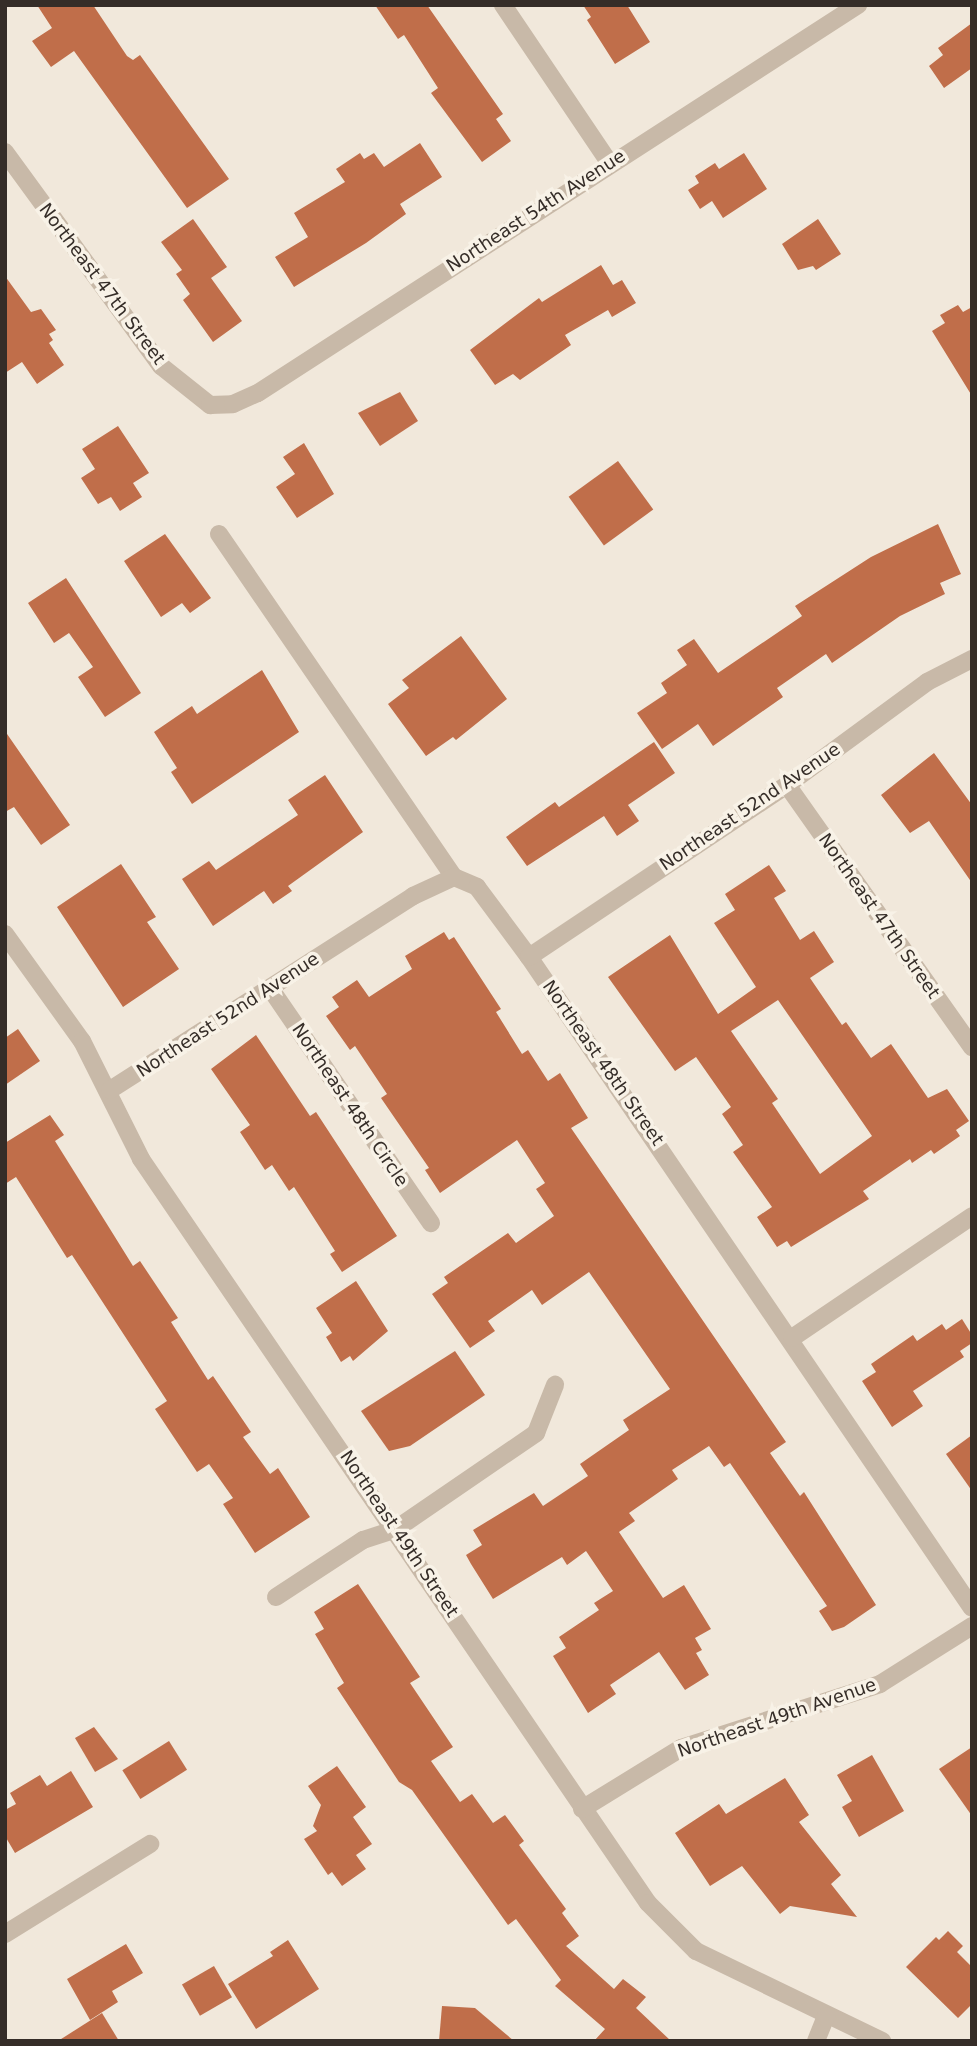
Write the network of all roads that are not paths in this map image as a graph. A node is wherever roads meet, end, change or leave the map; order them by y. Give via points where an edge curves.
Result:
1 (503, 5) edge
2 (858, 5) edge
3 (5, 152) edge
4 (609, 162) junction
5 (210, 405) joint
6 (219, 534) dead end
7 (972, 659) edge
8 (787, 785) junction
9 (454, 877) junction
10 (5, 934) edge
11 (529, 957) junction
12 (270, 988) junction
13 (972, 1047) edge
14 (110, 1090) junction
15 (972, 1216) edge
16 (431, 1223) dead end
17 (792, 1338) junction
18 (555, 1385) dead end
19 (396, 1529) junction
20 (276, 1597) dead end
21 (972, 1608) edge
22 (972, 1626) edge
23 (582, 1810) junction
24 (150, 1844) dead end
25 (5, 1934) edge
26 (826, 2016) junction
27 (816, 2041) edge
28 (882, 2041) edge

1 - 4 street
2 - 4 street, Northeast 54th Avenue
3 - 5 street, Northeast 47th Street via 161,366
4 - 5 street, Northeast 54th Avenue via 258,393 233,404
6 - 9 street, Northeast 48th Street
7 - 8 street, Northeast 52nd Avenue via 927,682
8 - 11 street, Northeast 52nd Avenue
8 - 13 street, Northeast 47th Street
9 - 11 street, Northeast 48th Street via 477,887
9 - 12 street, Northeast 52nd Avenue via 413,896
10 - 14 street, Northeast 49th Street via 82,1041
11 - 17 street, Northeast 48th Street
12 - 14 street, Northeast 52nd Avenue
12 - 16 street, Northeast 48th Circle
14 - 19 street, Northeast 49th Street via 141,1159
15 - 17 street
17 - 21 street, Northeast 48th Street
18 - 19 street via 536,1433
19 - 20 street via 362,1540
19 - 23 street, Northeast 49th Street
22 - 23 street, Northeast 49th Avenue via 880,1684 681,1748
23 - 26 street, Northeast 49th Street via 648,1903 696,1951
24 - 25 street
26 - 27 street
26 - 28 street, Northeast 49th Street

